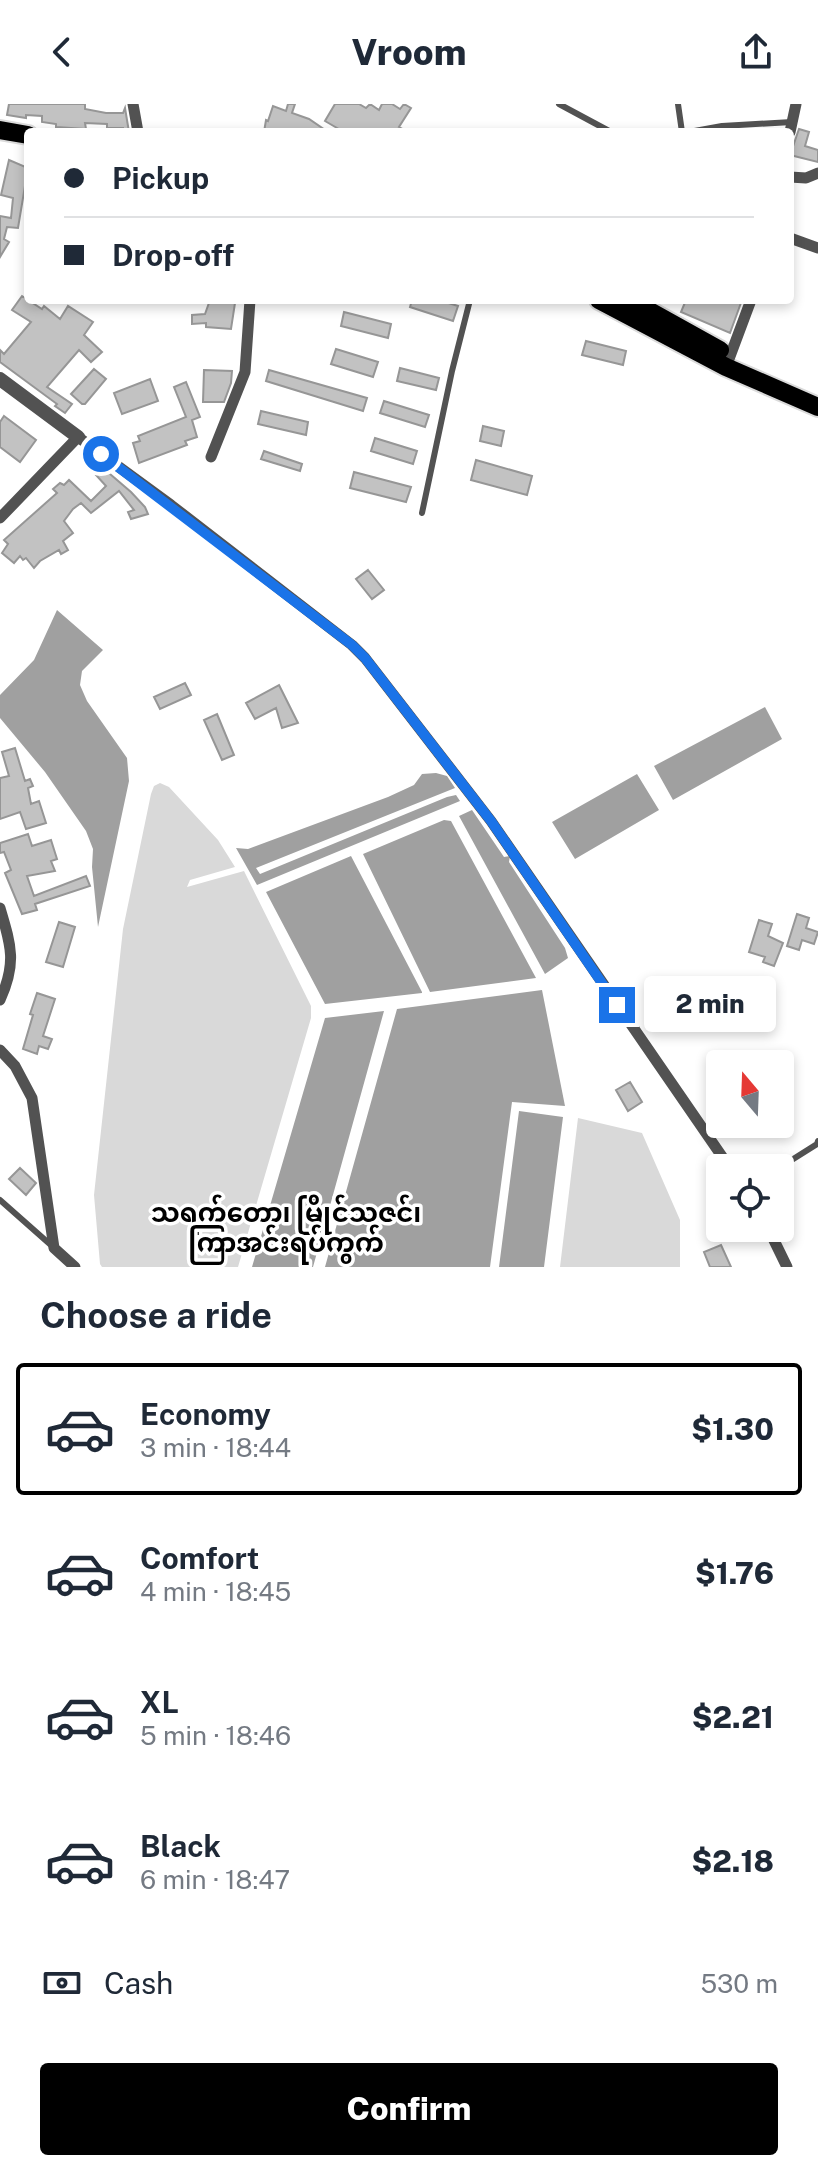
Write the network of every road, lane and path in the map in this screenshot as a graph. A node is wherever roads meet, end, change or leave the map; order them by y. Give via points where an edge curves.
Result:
1 (133, 104) edge
2 (559, 104) edge
3 (678, 104) edge
4 (796, 104) edge
5 (791, 127) edge
6 (137, 128) edge
7 (604, 128) edge
8 (681, 128) edge
9 (711, 128) edge
10 (0, 130) edge
11 (24, 134) edge
12 (0, 141) edge
13 (24, 144) edge
14 (818, 173) edge
15 (794, 177) edge
16 (794, 239) edge
17 (818, 248) edge
18 (250, 304) edge
19 (469, 304) edge
20 (607, 304) edge
21 (636, 304) edge
22 (750, 304) edge
23 (729, 362) junction
24 (0, 379) edge
25 (818, 394) edge
26 (818, 407) edge
27 (78, 437) junction
28 (211, 457) dead end
29 (422, 513) dead end
30 (0, 518) edge
31 (0, 908) edge
32 (0, 1000) edge
33 (0, 1050) edge
34 (818, 1143) edge
35 (720, 1154) edge
36 (794, 1158) edge
37 (0, 1200) edge
38 (775, 1242) edge
39 (54, 1248) junction
40 (75, 1267) edge
41 (787, 1267) edge

1 - 6 street
2 - 7 lane
3 - 8 lane
4 - 5 street
5 - 9 lane
10 - 11 main road
12 - 13 main road
14 - 15 street
16 - 17 street
18 - 28 street via 245,372
19 - 29 lane
20 - 23 main road
21 - 23 main road
22 - 23 street
23 - 25 main road
23 - 26 main road
24 - 27 street
27 - 30 street
27 - 35 street via 365,658 491,821
31 - 32 street via 12,953
33 - 39 street via 32,1098
34 - 36 lane
37 - 39 lane
38 - 41 street
39 - 40 street

